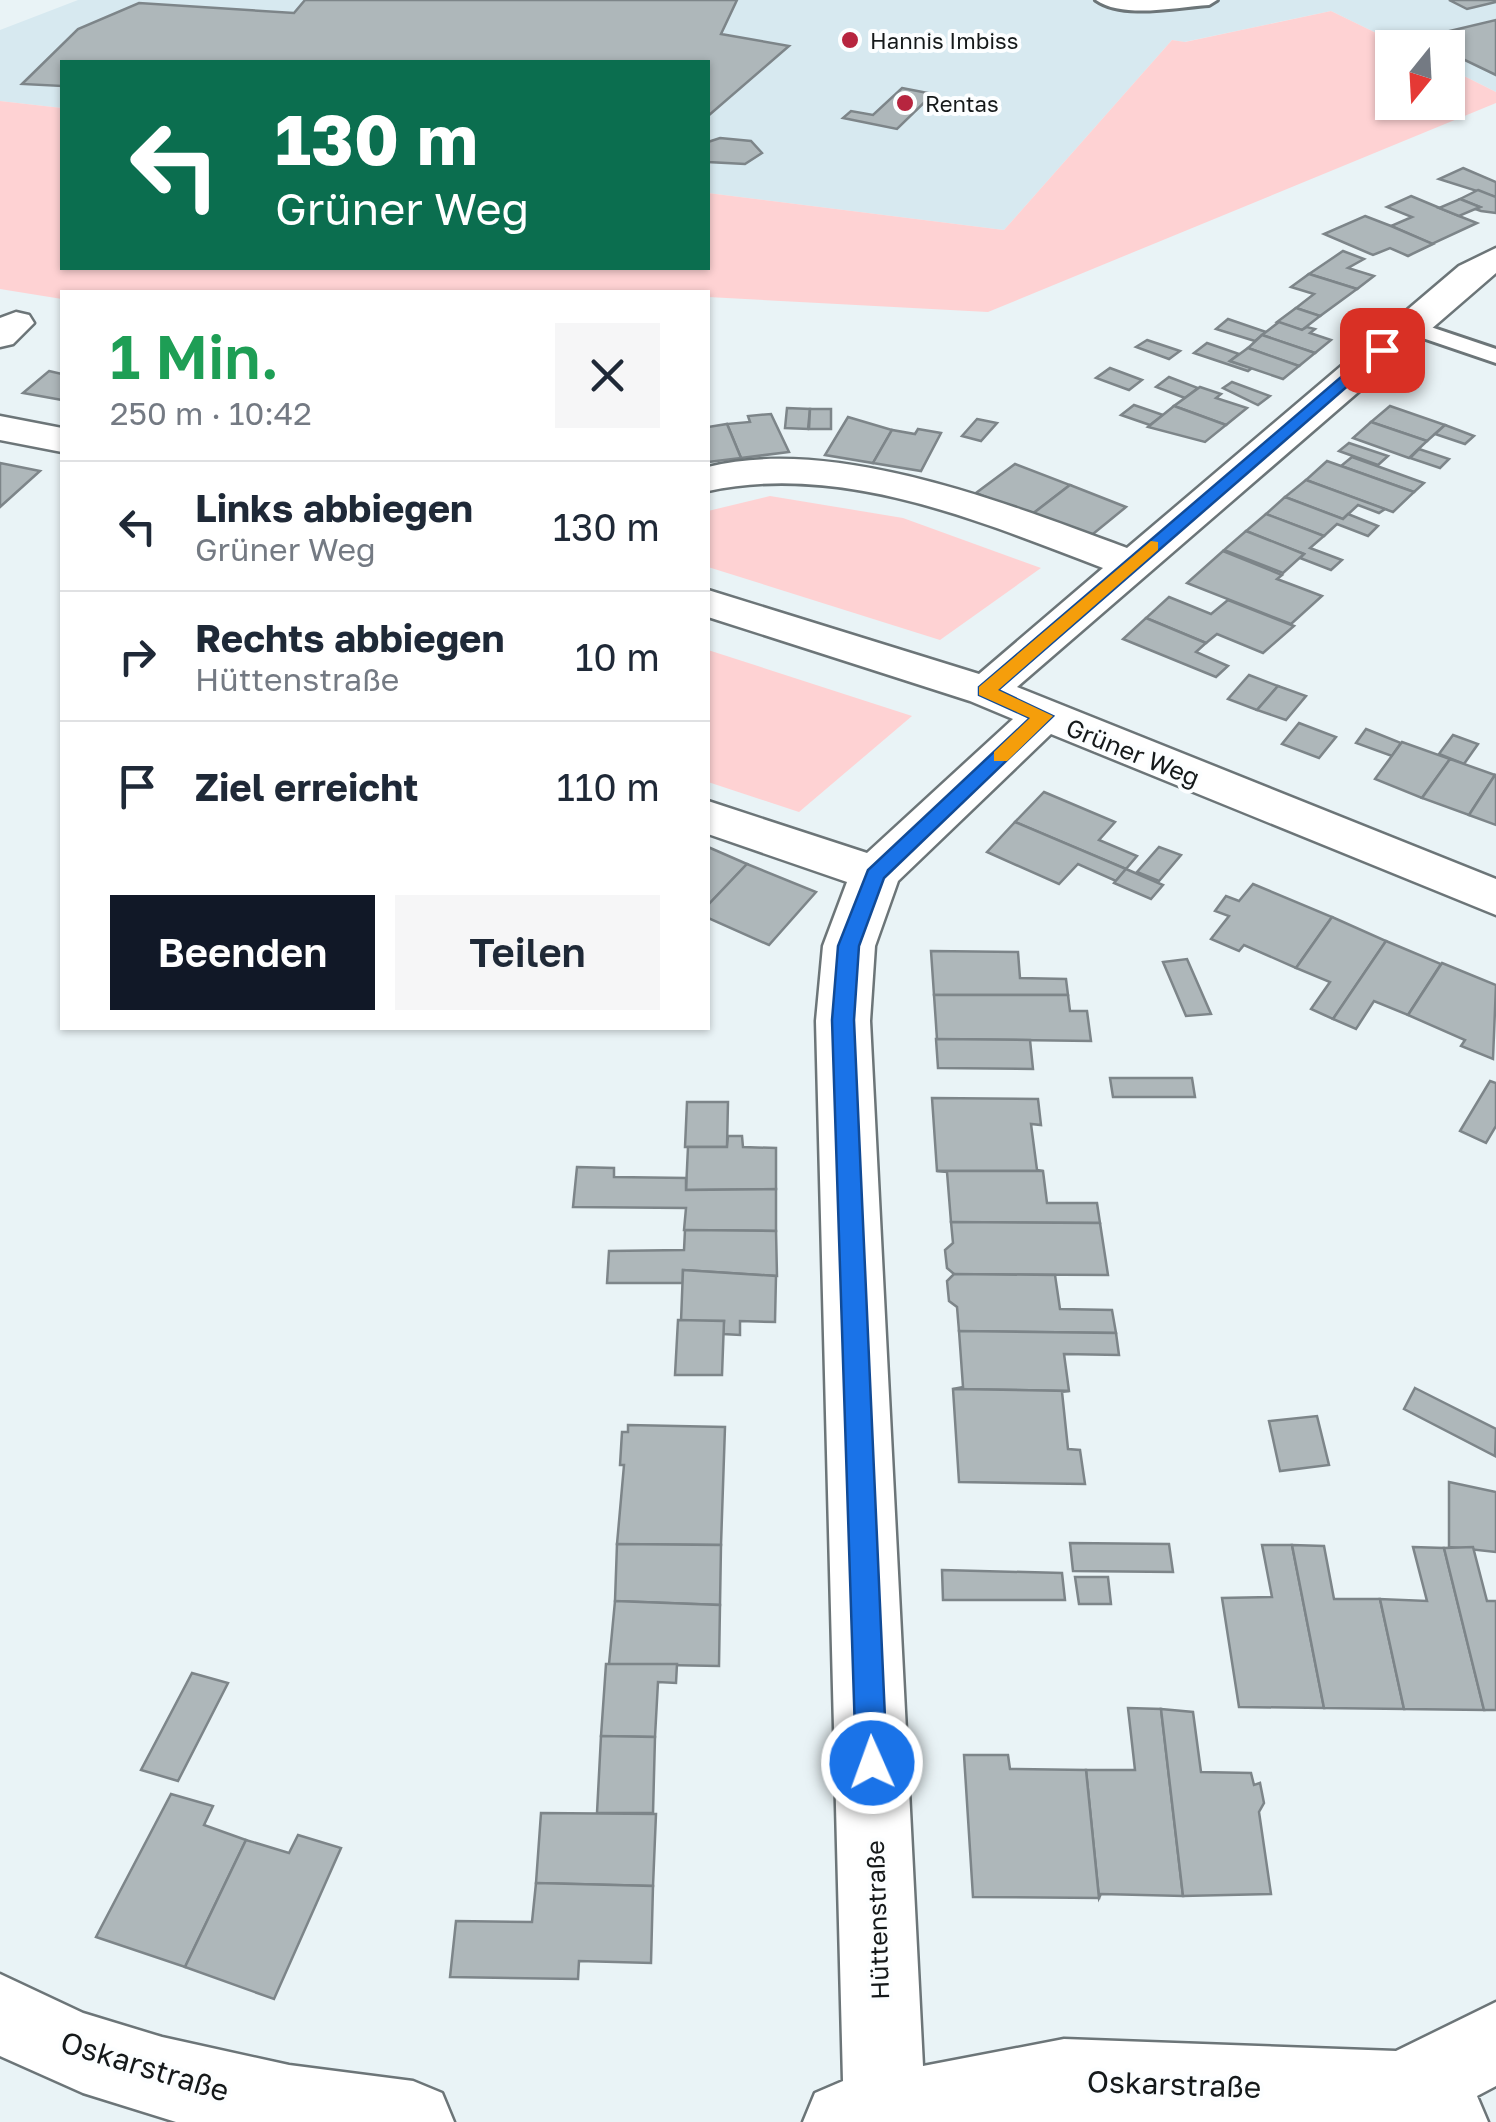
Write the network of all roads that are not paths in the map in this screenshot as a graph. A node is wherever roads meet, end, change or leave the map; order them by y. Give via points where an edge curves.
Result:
1 (1104, 0) edge
2 (1209, 0) edge
3 (1496, 258) edge
4 (1410, 326) junction
5 (1496, 356) edge
6 (0, 428) edge
7 (60, 440) edge
8 (710, 477) edge
9 (1130, 564) junction
10 (710, 604) edge
11 (986, 691) junction
12 (1043, 716) junction
13 (710, 818) edge
14 (875, 874) junction
15 (1496, 898) edge
16 (0, 2014) edge
17 (1496, 2042) edge
18 (1424, 2107) edge
19 (871, 2119) edge
20 (413, 2122) edge

1 - 2 lane
3 - 4 street
4 - 5 lane
4 - 9 street
6 - 7 street
8 - 9 street via 821,473 899,486
9 - 11 street
10 - 11 street, Grüner Weg
11 - 12 street, Grüner Weg
12 - 14 street, Hüttenstraße
12 - 15 street, Grüner Weg
13 - 14 street
14 - 19 street, Hüttenstraße via 848,946 843,1020
16 - 20 street, Oskarstraße via 82,2053 240,2096
17 - 18 street, Oskarstraße
18 - 19 street, Oskarstraße via 1064,2080

